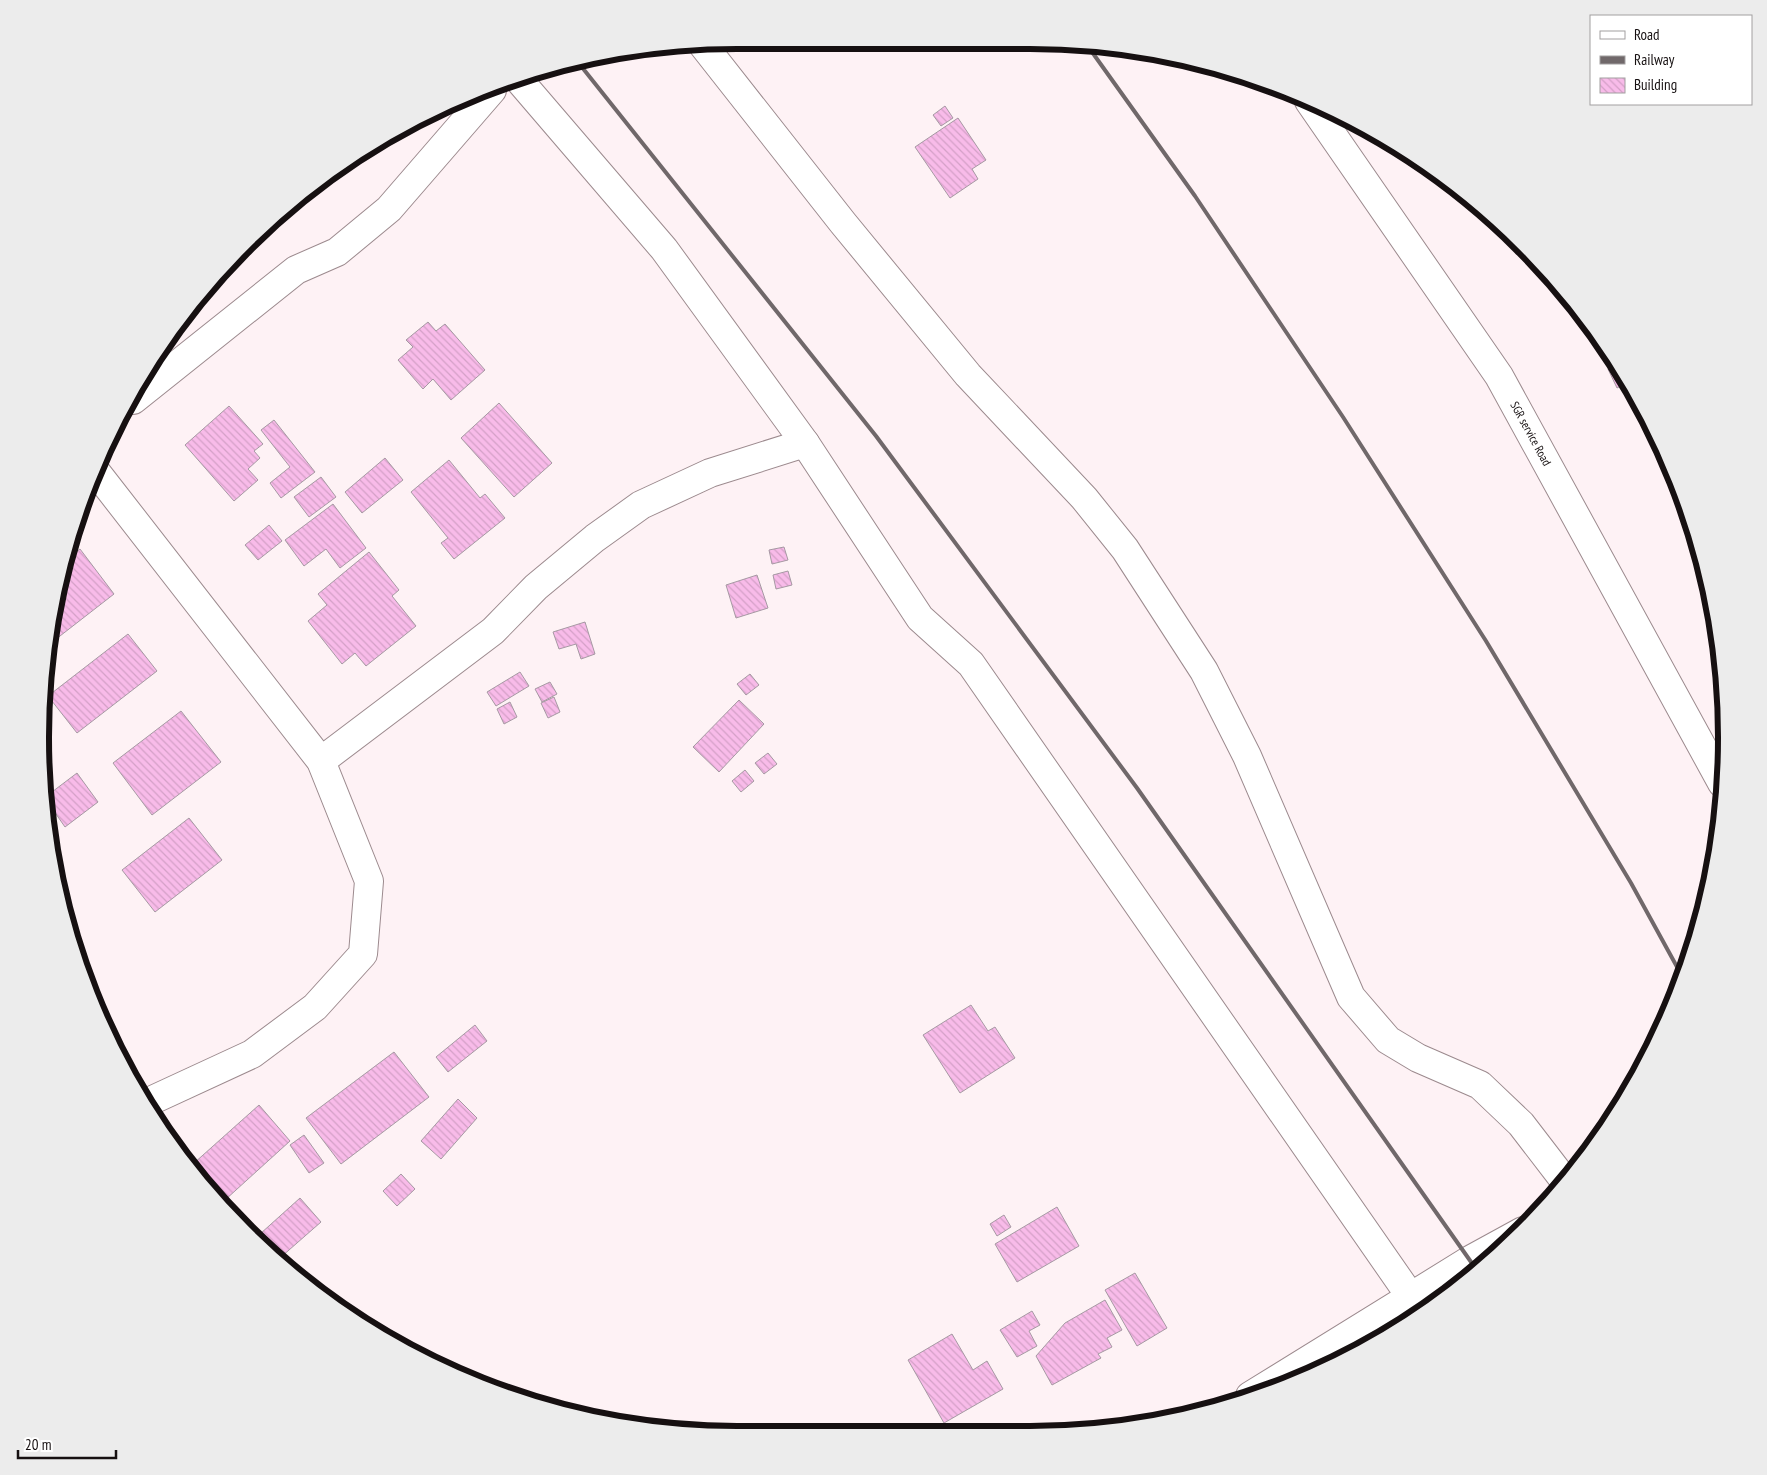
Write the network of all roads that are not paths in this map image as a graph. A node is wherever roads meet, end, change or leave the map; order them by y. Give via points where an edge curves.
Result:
1 (707, 50) edge
2 (522, 83) edge
3 (487, 96) edge
4 (1317, 112) edge
5 (140, 394) edge
6 (805, 443) junction
7 (100, 477) edge
8 (321, 761) junction
9 (1717, 774) edge
10 (152, 1100) edge
11 (1561, 1176) edge
12 (1463, 1273) edge
13 (1417, 1305) edge
14 (1284, 1377) edge

1 - 11 street via 842,223 962,368 1084,498 1125,550 1213,688 1247,756 1351,997 1388,1040 1418,1058 1480,1085 1521,1124
2 - 6 street via 664,249
3 - 5 street via 389,209 336,252 296,270
4 - 9 street, SGR service Road via 1500,376
6 - 8 street via 710,473 641,505 536,587 493,631
6 - 13 street via 920,618 971,664
7 - 8 street
8 - 10 street via 369,881 363,954 315,1007 252,1054
12 - 13 street
13 - 14 street

